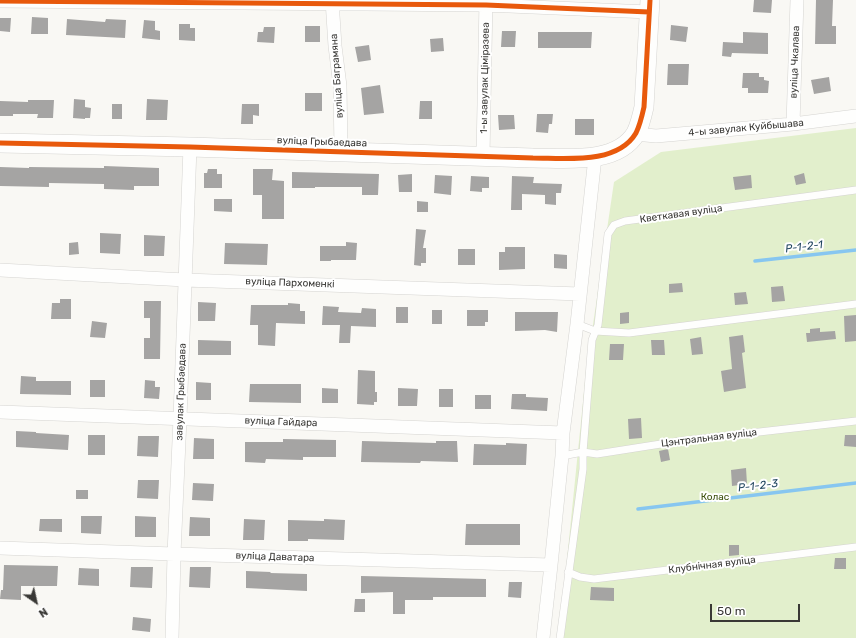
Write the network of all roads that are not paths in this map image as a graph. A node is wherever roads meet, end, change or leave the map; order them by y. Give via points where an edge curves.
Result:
1 (796, 0) edge
2 (0, 1) edge
3 (332, 2) edge
4 (486, 3) edge
5 (649, 6) edge
6 (856, 116) edge
7 (793, 124) junction
8 (635, 134) junction
9 (0, 143) edge
10 (190, 147) junction
11 (341, 151) junction
12 (483, 156) junction
13 (596, 157) junction
14 (856, 190) edge
15 (0, 270) edge
16 (184, 280) junction
17 (580, 294) junction
18 (856, 304) edge
19 (577, 324) junction
20 (595, 331) junction
21 (0, 412) edge
22 (180, 418) junction
23 (856, 421) edge
24 (562, 433) junction
25 (583, 452) junction
26 (562, 456) junction
27 (856, 547) edge
28 (0, 548) edge
29 (174, 554) junction
30 (551, 565) junction
31 (568, 572) junction
32 (172, 638) edge
33 (542, 638) edge
34 (560, 638) edge

1 - 7 street, вуліца Чкалава
2 - 3 street
3 - 4 street
3 - 11 street, вуліца Баграмяна via 340,86
4 - 5 street
4 - 12 street, 1-ы завулак Ціміразева
5 - 8 street via 644,107
6 - 7 street, 4-ы завулак Куйбышава
7 - 8 street, 4-ы завулак Куйбышава via 656,136
8 - 13 street, вуліца Грыбаедава via 625,146 610,154
9 - 10 street, вуліца Грыбаедава
10 - 11 street, вуліца Грыбаедава
10 - 16 street, завулак Грыбаедава
11 - 12 street, вуліца Грыбаедава
12 - 13 street, вуліца Грыбаедава
13 - 17 street
14 - 20 lane, Кветкавая вуліца via 625,221 614,225 608,234 598,325
15 - 16 street, вуліца Пархоменкі
16 - 17 street, вуліца Пархоменкі
16 - 22 street, завулак Грыбаедава
17 - 19 street
18 - 20 lane via 629,333
19 - 20 lane
19 - 24 street
20 - 25 lane, Кветкавая вуліца via 590,360
21 - 22 street, вуліца Гайдара
22 - 24 street, вуліца Гайдара
22 - 29 street, завулак Грыбаедава
23 - 25 lane, Цэнтральная вуліца via 680,441 597,454
24 - 26 street
25 - 26 lane, Цэнтральная вуліца
25 - 31 lane, Кветкавая вуліца via 583,469
26 - 30 street
27 - 31 lane, Клубнічная вуліца via 594,579
28 - 29 street, вуліца Даватара
29 - 30 street, вуліца Даватара
29 - 32 street, завулак Грыбаедава
30 - 33 street
31 - 34 lane, Кветкавая вуліца

